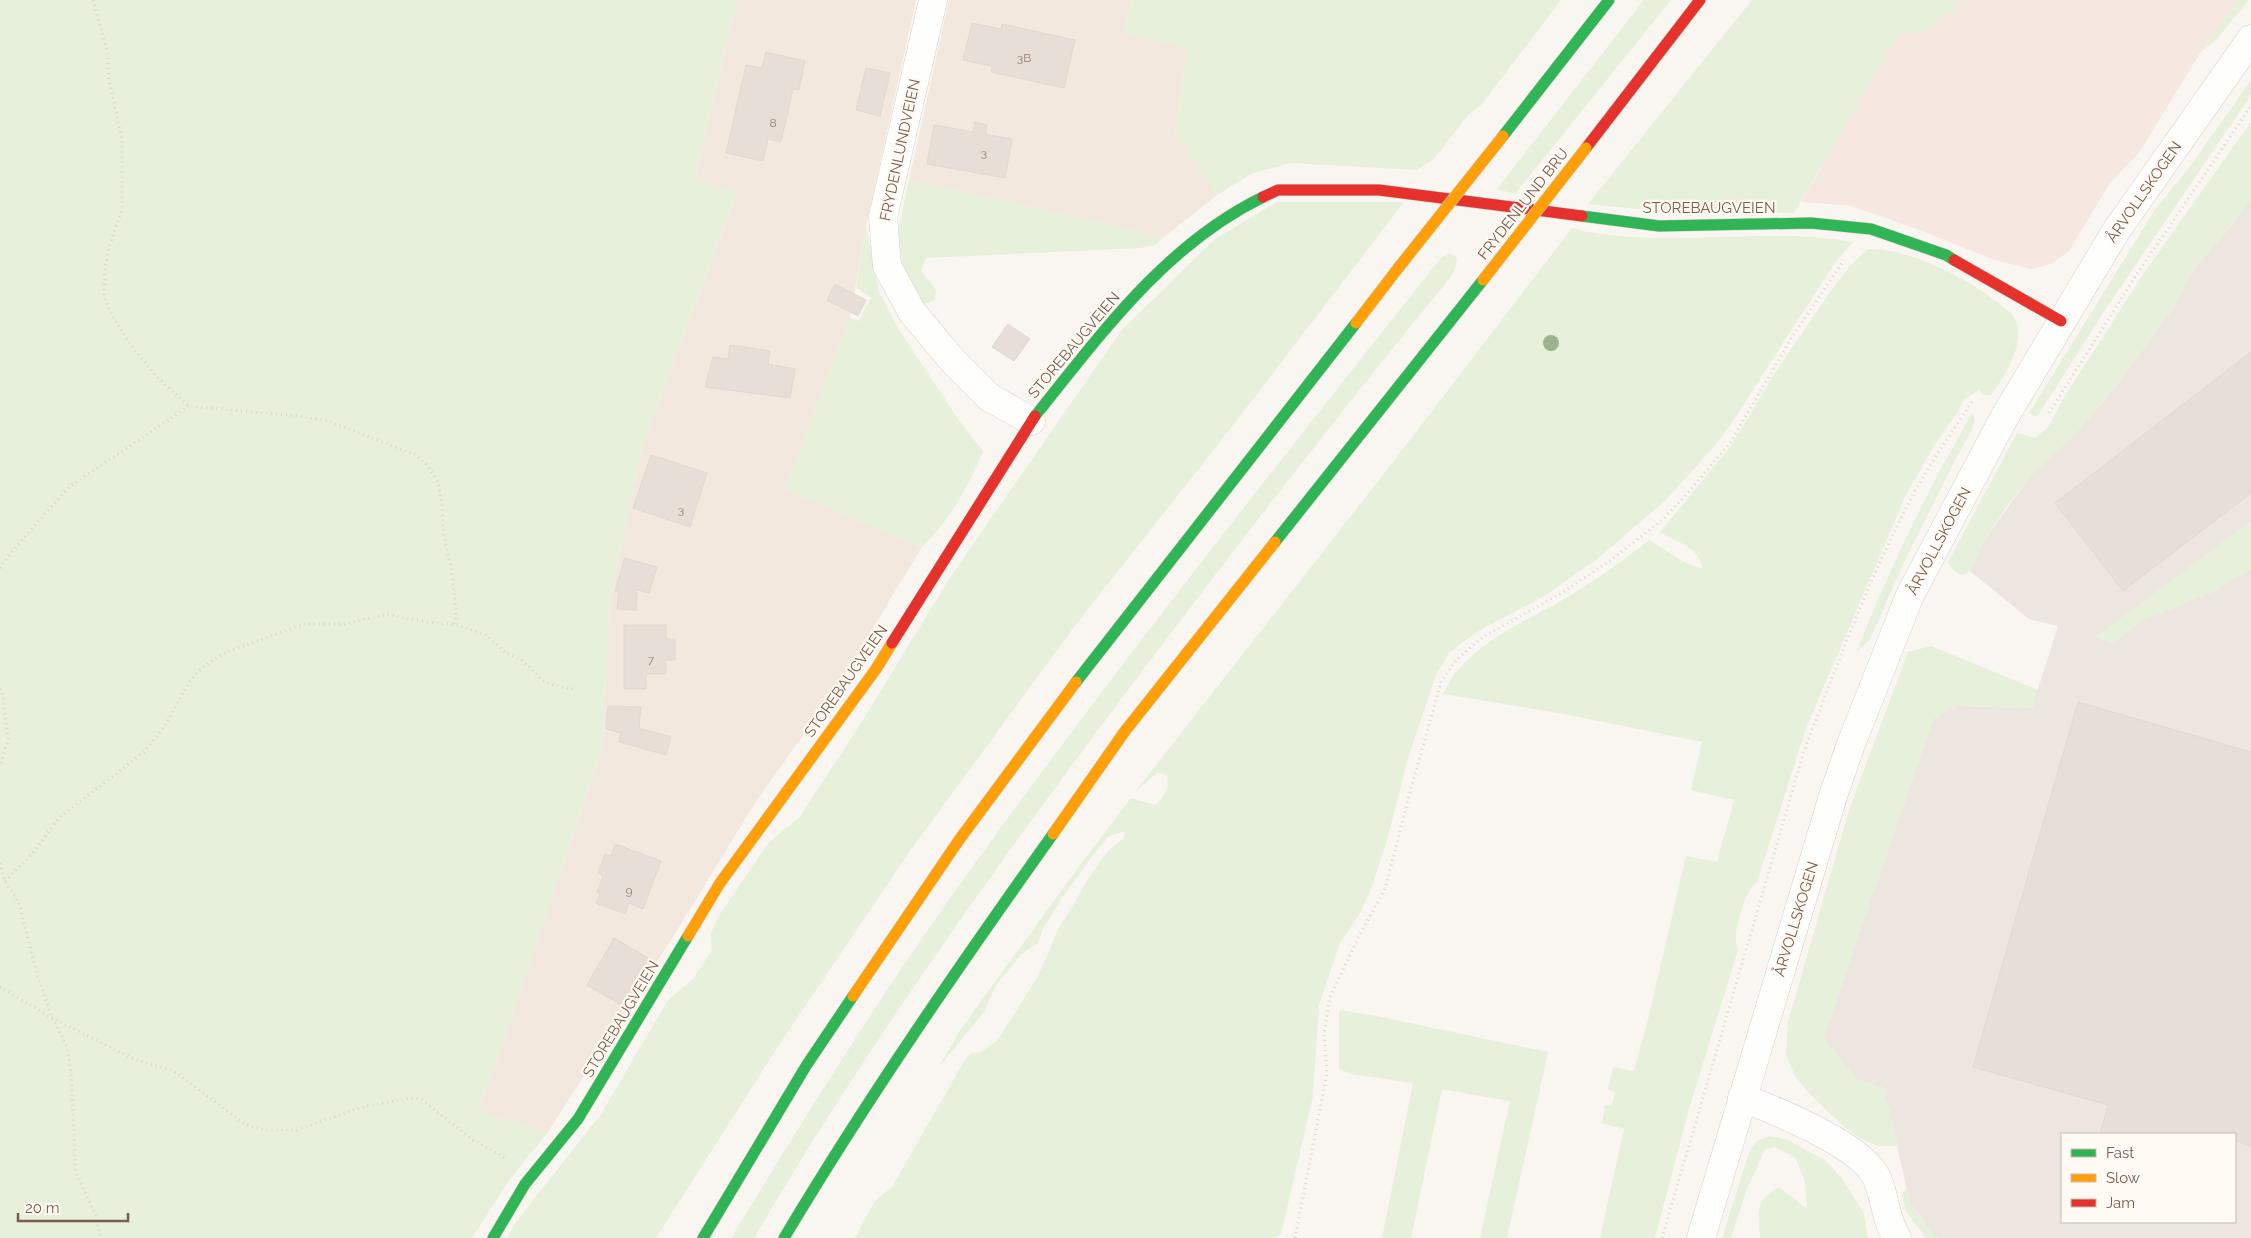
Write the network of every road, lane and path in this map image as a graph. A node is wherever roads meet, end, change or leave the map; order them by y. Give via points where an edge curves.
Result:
1 (93, 0) edge
2 (933, 0) edge
3 (1610, 0) edge
4 (1700, 0) edge
5 (2251, 39) edge
6 (1871, 229) junction
7 (2062, 321) junction
8 (189, 406) junction
9 (1030, 421) junction
10 (0, 568) edge
11 (455, 624) junction
12 (0, 689) edge
13 (574, 689) dead end
14 (0, 767) edge
15 (0, 863) edge
16 (5, 881) junction
17 (0, 987) edge
18 (52, 1018) junction
19 (1742, 1098) junction
20 (533, 1174) junction
21 (100, 1238) edge
22 (493, 1238) edge
23 (703, 1238) edge
24 (784, 1238) edge
25 (1295, 1238) edge
26 (1701, 1238) edge
27 (1897, 1238) edge

1 - 8 path via 108,54 109,80 122,140 122,209 105,268 104,297 133,348 156,376
2 - 9 street, FRYDENLUNDVEIEN via 883,217 887,266 912,312 953,361 989,397
3 - 23 main road, bridge via 1060,702 959,840 806,1066
4 - 24 main road, FRYDENLUND BRU, bridge via 1483,280 1125,731 971,950
5 - 7 street, ÅRVOLLSKOGEN via 2116,231
6 - 7 main road, STOREBAUGVEIEN via 1946,255
6 - 9 main road, STOREBAUGVEIEN via 1810,223 1659,226 1379,190 1278,190 1213,225 1165,265 1122,308
6 - 25 path via 1848,254 1792,337 1730,443 1687,494 1661,521 1611,560 1563,592 1483,637 1456,660 1441,682 1385,889 1330,998 1324,1034 1327,1074
7 - 19 street, ÅRVOLLSKOGEN via 2004,418 1910,595 1839,779
8 - 10 path via 70,488
8 - 11 path via 328,421 416,455 438,482 451,566
9 - 20 main road, STOREBAUGVEIEN via 876,669 720,883 578,1118
11 - 13 path via 486,635 542,680
11 - 16 path via 387,614 343,624 304,624 214,659 189,682 165,726 144,752 60,818 32,854
12 - 14 path via 8,740
15 - 16 path
16 - 18 path via 19,902
17 - 18 path
18 - 20 path via 134,1059 174,1071 245,1124 264,1130 297,1130 366,1106 414,1098 422,1100 473,1140
18 - 21 path via 67,1047 76,1173 96,1218
19 - 26 street, ÅRVOLLSKOGEN
19 - 27 street via 1838,1142 1860,1156 1875,1174
20 - 22 main road, STOREBAUGVEIEN

